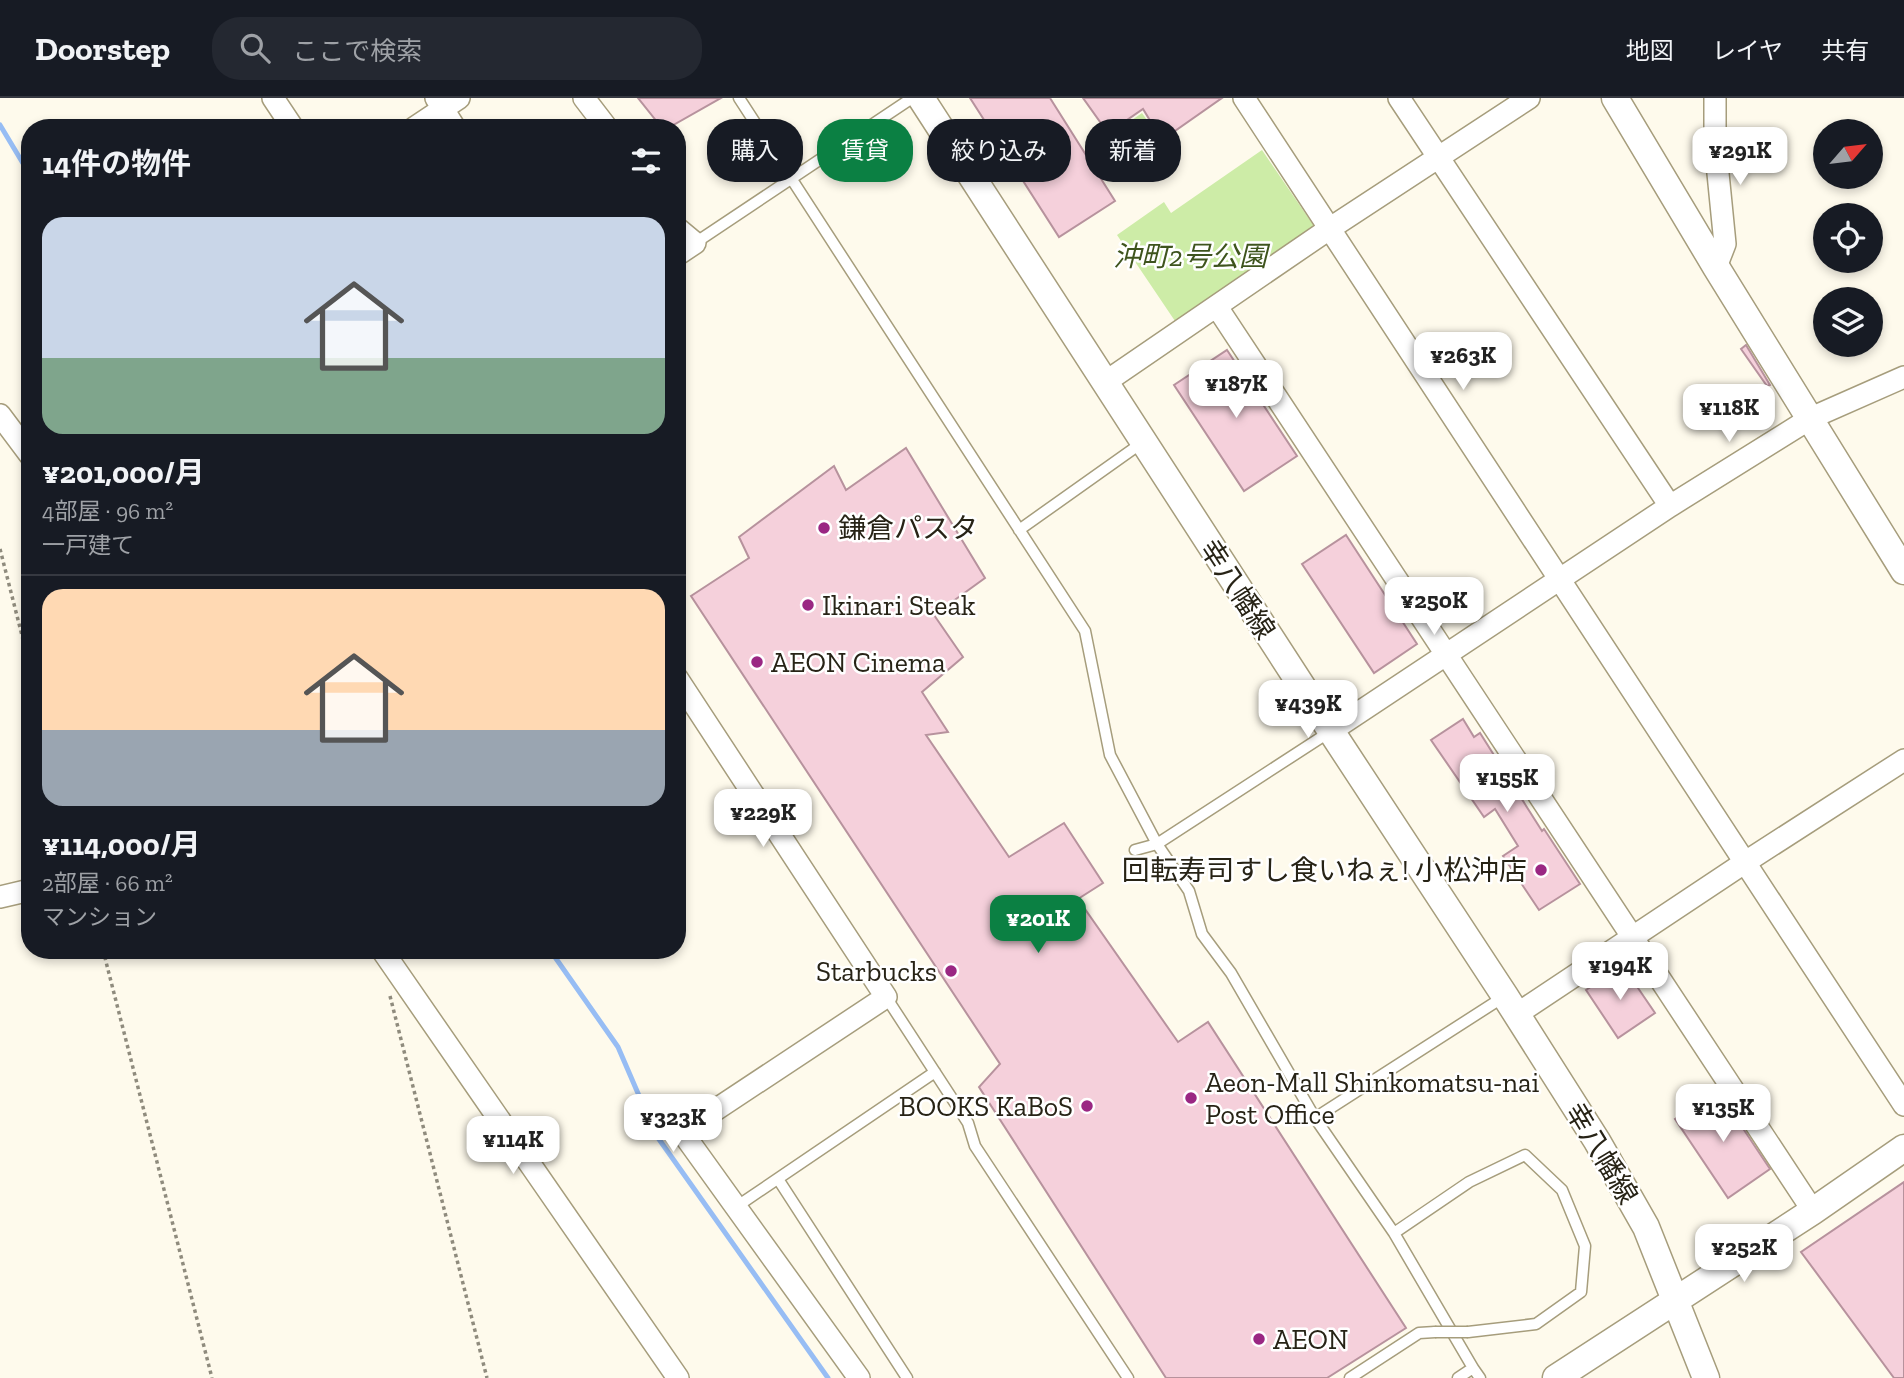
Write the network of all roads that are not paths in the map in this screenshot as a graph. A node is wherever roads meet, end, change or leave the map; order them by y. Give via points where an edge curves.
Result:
1 (273, 98) edge
2 (584, 98) edge
3 (739, 98) edge
4 (912, 98) edge
5 (920, 98) edge
6 (1244, 98) edge
7 (1399, 98) edge
8 (1529, 98) edge
9 (1615, 98) edge
10 (1715, 98) edge
11 (446, 102) edge
12 (287, 119) edge
13 (425, 119) edge
14 (452, 119) edge
15 (600, 119) edge
16 (753, 119) edge
17 (1439, 158) junction
18 (803, 171) edge
19 (786, 182) edge
20 (795, 182) edge
21 (1329, 229) junction
22 (686, 236) edge
23 (695, 243) junction
24 (686, 249) edge
25 (1716, 267) junction
26 (1217, 307) junction
27 (1904, 377) edge
28 (1104, 383) junction
29 (0, 415) edge
30 (1811, 418) junction
31 (1143, 442) junction
32 (21, 443) edge
33 (1670, 506) junction
34 (1019, 530) junction
35 (1904, 570) edge
36 (1561, 579) junction
37 (1447, 654) junction
38 (686, 692) edge
39 (1331, 731) junction
40 (1904, 760) edge
41 (1157, 844) junction
42 (1135, 850) dead end
43 (1744, 863) junction
44 (21, 892) edge
45 (0, 897) edge
46 (1632, 937) junction
47 (388, 959) edge
48 (886, 997) junction
49 (1511, 1005) junction
50 (934, 1072) junction
51 (1904, 1105) edge
52 (1315, 1118) junction
53 (1904, 1148) edge
54 (778, 1179) junction
55 (736, 1207) junction
56 (1813, 1211) junction
57 (1394, 1233) junction
58 (1675, 1301) junction
59 (1477, 1373) edge
60 (678, 1378) edge
61 (859, 1378) edge
62 (907, 1378) edge
63 (1128, 1378) edge
64 (1350, 1378) edge
65 (1458, 1378) edge
66 (1556, 1378) edge
67 (1706, 1378) edge

1 - 12 street
2 - 15 street
3 - 16 lane
4 - 18 lane
5 - 28 street, 幸八幡線
6 - 21 street
7 - 17 street
8 - 17 street
9 - 25 street
10 - 25 street via 1725,244
11 - 13 street
11 - 14 street
17 - 21 street
17 - 33 street
19 - 23 lane
20 - 34 lane
21 - 26 street
21 - 36 street
22 - 23 street
23 - 24 street
25 - 30 street
26 - 28 street
26 - 37 street
27 - 30 street
28 - 31 street, 幸八幡線
29 - 32 street
30 - 33 street
30 - 35 street
31 - 34 lane
31 - 39 street, 幸八幡線
33 - 36 street
34 - 41 lane via 1085,631 1110,755
36 - 37 street
36 - 43 street
37 - 39 street
37 - 46 street
38 - 48 street
39 - 41 lane
39 - 49 street, 幸八幡線
40 - 43 street
41 - 42 lane
41 - 52 lane via 1189,891 1202,934 1231,973
43 - 46 street
43 - 51 street
44 - 45 street
46 - 49 street
46 - 56 street
47 - 60 street
48 - 50 lane
48 - 55 street via 682,1132
49 - 52 lane
49 - 58 street, 幸八幡線 via 1646,1227
50 - 54 lane
50 - 63 lane via 968,1123 975,1146
52 - 57 lane
53 - 56 street
54 - 55 lane
54 - 62 lane
55 - 61 street
56 - 58 street
57 - 59 lane
57 - 64 lane, bridge via 1469,1182 1525,1155 1562,1190 1585,1246 1581,1292 1536,1324 1419,1333
58 - 66 street
58 - 67 street, 幸八幡線
59 - 65 lane

